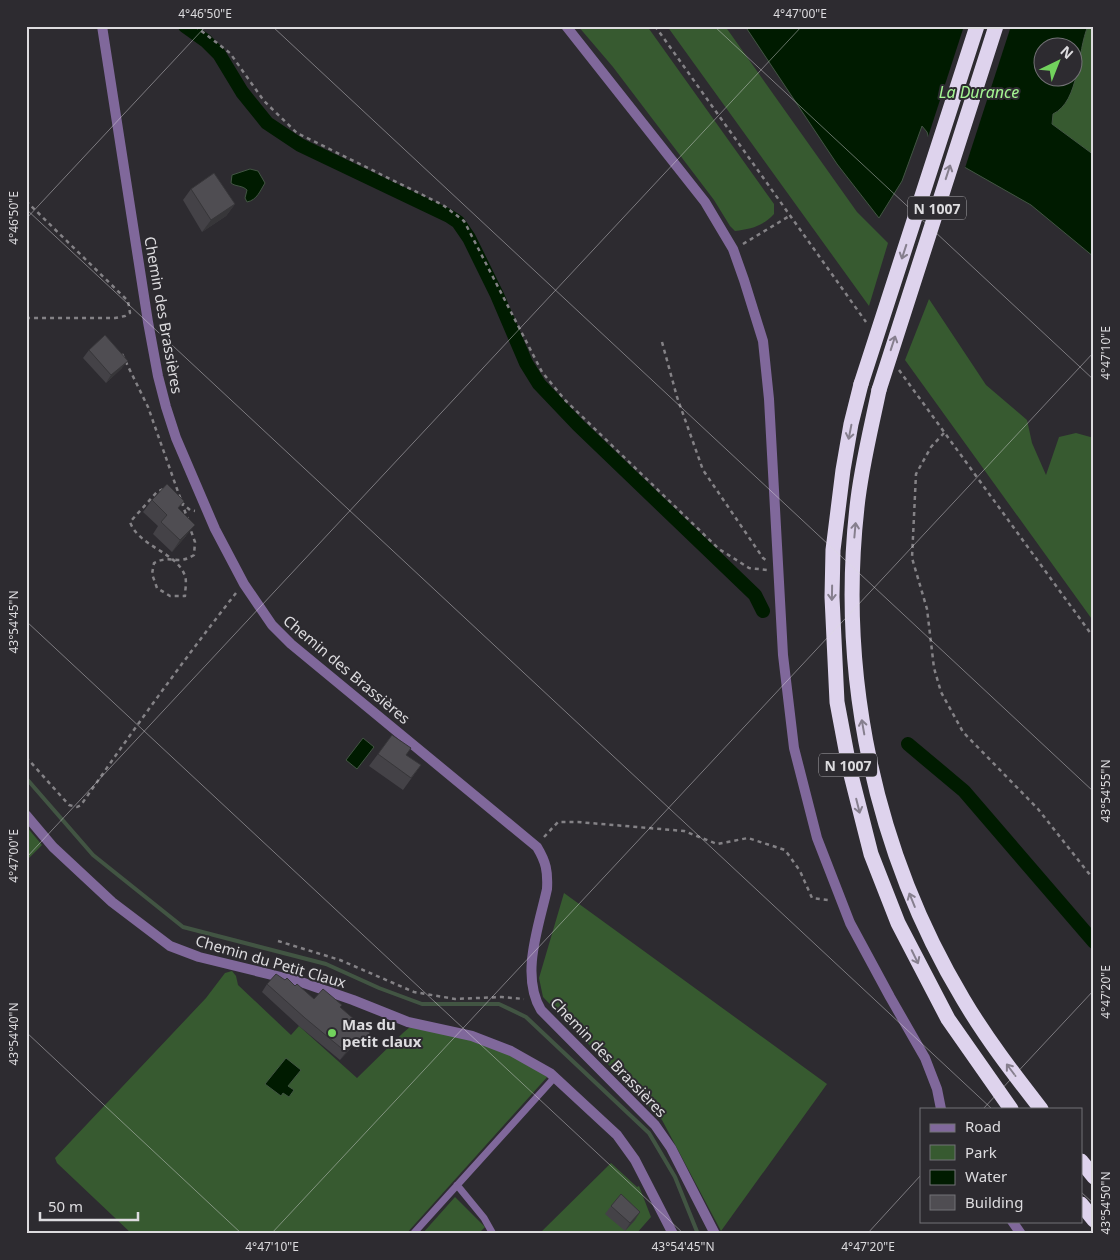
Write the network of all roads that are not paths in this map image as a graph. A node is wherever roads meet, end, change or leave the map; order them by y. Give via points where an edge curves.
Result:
1 (102, 26) edge
2 (566, 26) edge
3 (977, 26) edge
4 (996, 26) edge
5 (26, 815) edge
6 (555, 1077) junction
7 (942, 1108) edge
8 (1010, 1108) edge
9 (1039, 1108) edge
10 (1082, 1162) edge
11 (1094, 1177) edge
12 (457, 1185) junction
13 (1082, 1205) edge
14 (1093, 1219) edge
15 (1013, 1222) edge
16 (414, 1234) edge
17 (493, 1234) edge
18 (673, 1234) edge
19 (715, 1234) edge
20 (1021, 1234) edge

1 - 19 street, Chemin des Brassières via 158,376 176,438 209,515 244,584 272,625 290,644 537,847 545,861 548,877 531,970 536,1002 655,1125 671,1148
2 - 7 street via 705,202 733,248 763,341 783,655 794,748 817,838 850,922 925,1058
3 -> 8 highway, N 1007, bridge via 861,384 842,470 833,550 832,597 837,702 871,854 898,923 948,1019
9 -> 4 highway, N 1007, bridge via 991,1044 923,926 890,839 877,793 857,694 853,644 853,553 857,506 879,390
5 - 6 street, Chemin du Petit Claux via 53,847 112,902 170,946 199,957 301,982 408,1022 472,1036 511,1051
6 - 12 lane
6 - 18 street, Chemin du Petit Claux via 617,1135
10 - 11 highway
12 - 16 lane
12 - 17 lane
13 - 14 highway
15 - 20 street

